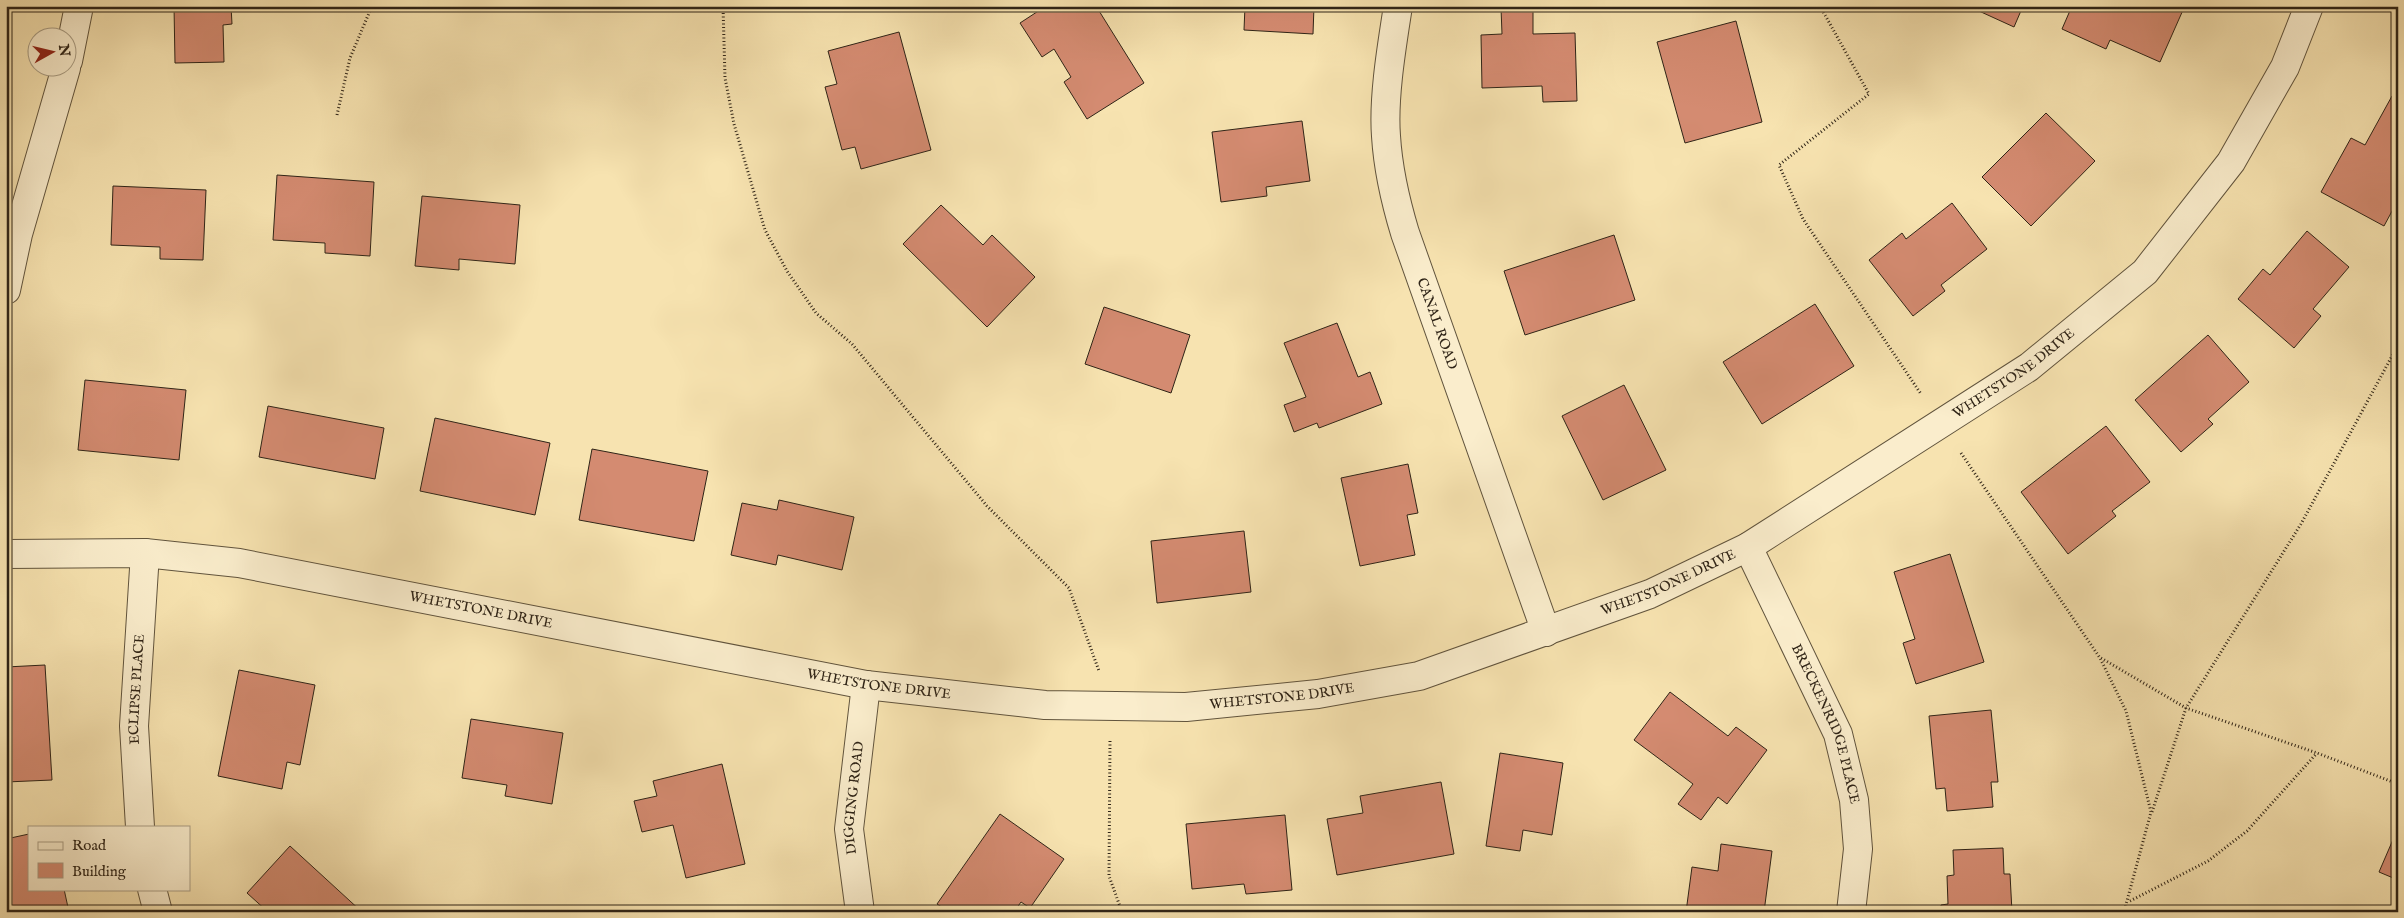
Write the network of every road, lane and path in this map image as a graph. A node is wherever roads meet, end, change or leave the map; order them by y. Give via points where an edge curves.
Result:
1 (79, 6) edge
2 (372, 6) edge
3 (570, 6) edge
4 (577, 6) edge
5 (723, 6) edge
6 (1398, 6) edge
7 (2309, 6) edge
8 (75, 28) edge
9 (63, 78) edge
10 (337, 115) dead end
11 (6, 290) edge
12 (2398, 345) edge
13 (1748, 546) junction
14 (145, 553) junction
15 (6, 554) edge
16 (1546, 632) junction
17 (2100, 658) dead end
18 (866, 685) junction
19 (1110, 706) junction
20 (2186, 708) junction
21 (2317, 753) junction
22 (2398, 784) edge
23 (2152, 812) dead end
24 (140, 826) edge
25 (152, 890) edge
26 (2129, 901) dead end
27 (158, 912) edge
28 (860, 912) edge
29 (1122, 912) edge
30 (1851, 912) edge

1 - 8 street
2 - 10 path via 350,58
3 - 4 path
5 - 19 path via 725,78 734,124 765,230 787,270 816,313 852,344 987,506 1069,588 1093,648
6 - 16 street, CANAL ROAD via 1390,64 1386,134 1392,188
7 - 13 street, WHETSTONE DRIVE via 2285,67 2231,162 2145,272 2030,367
9 - 11 street via 18,234
12 - 20 path via 2301,524
13 - 16 street, WHETSTONE DRIVE via 1650,594
13 - 30 street, BRECKENRIDGE PLACE via 1838,734 1854,800 1858,849
14 - 15 street, WHETSTONE DRIVE
14 - 18 street, WHETSTONE DRIVE via 238,563
14 - 24 street, ECLIPSE PLACE via 134,726
16 - 19 street, WHETSTONE DRIVE via 1419,676 1318,694 1186,707
17 - 20 path
18 - 19 street, WHETSTONE DRIVE via 1045,705
18 - 28 street, DIGGING ROAD via 849,829
19 - 29 path via 1109,876
20 - 21 path
20 - 23 path
21 - 22 path
21 - 26 path via 2247,831 2208,861
25 - 27 street

